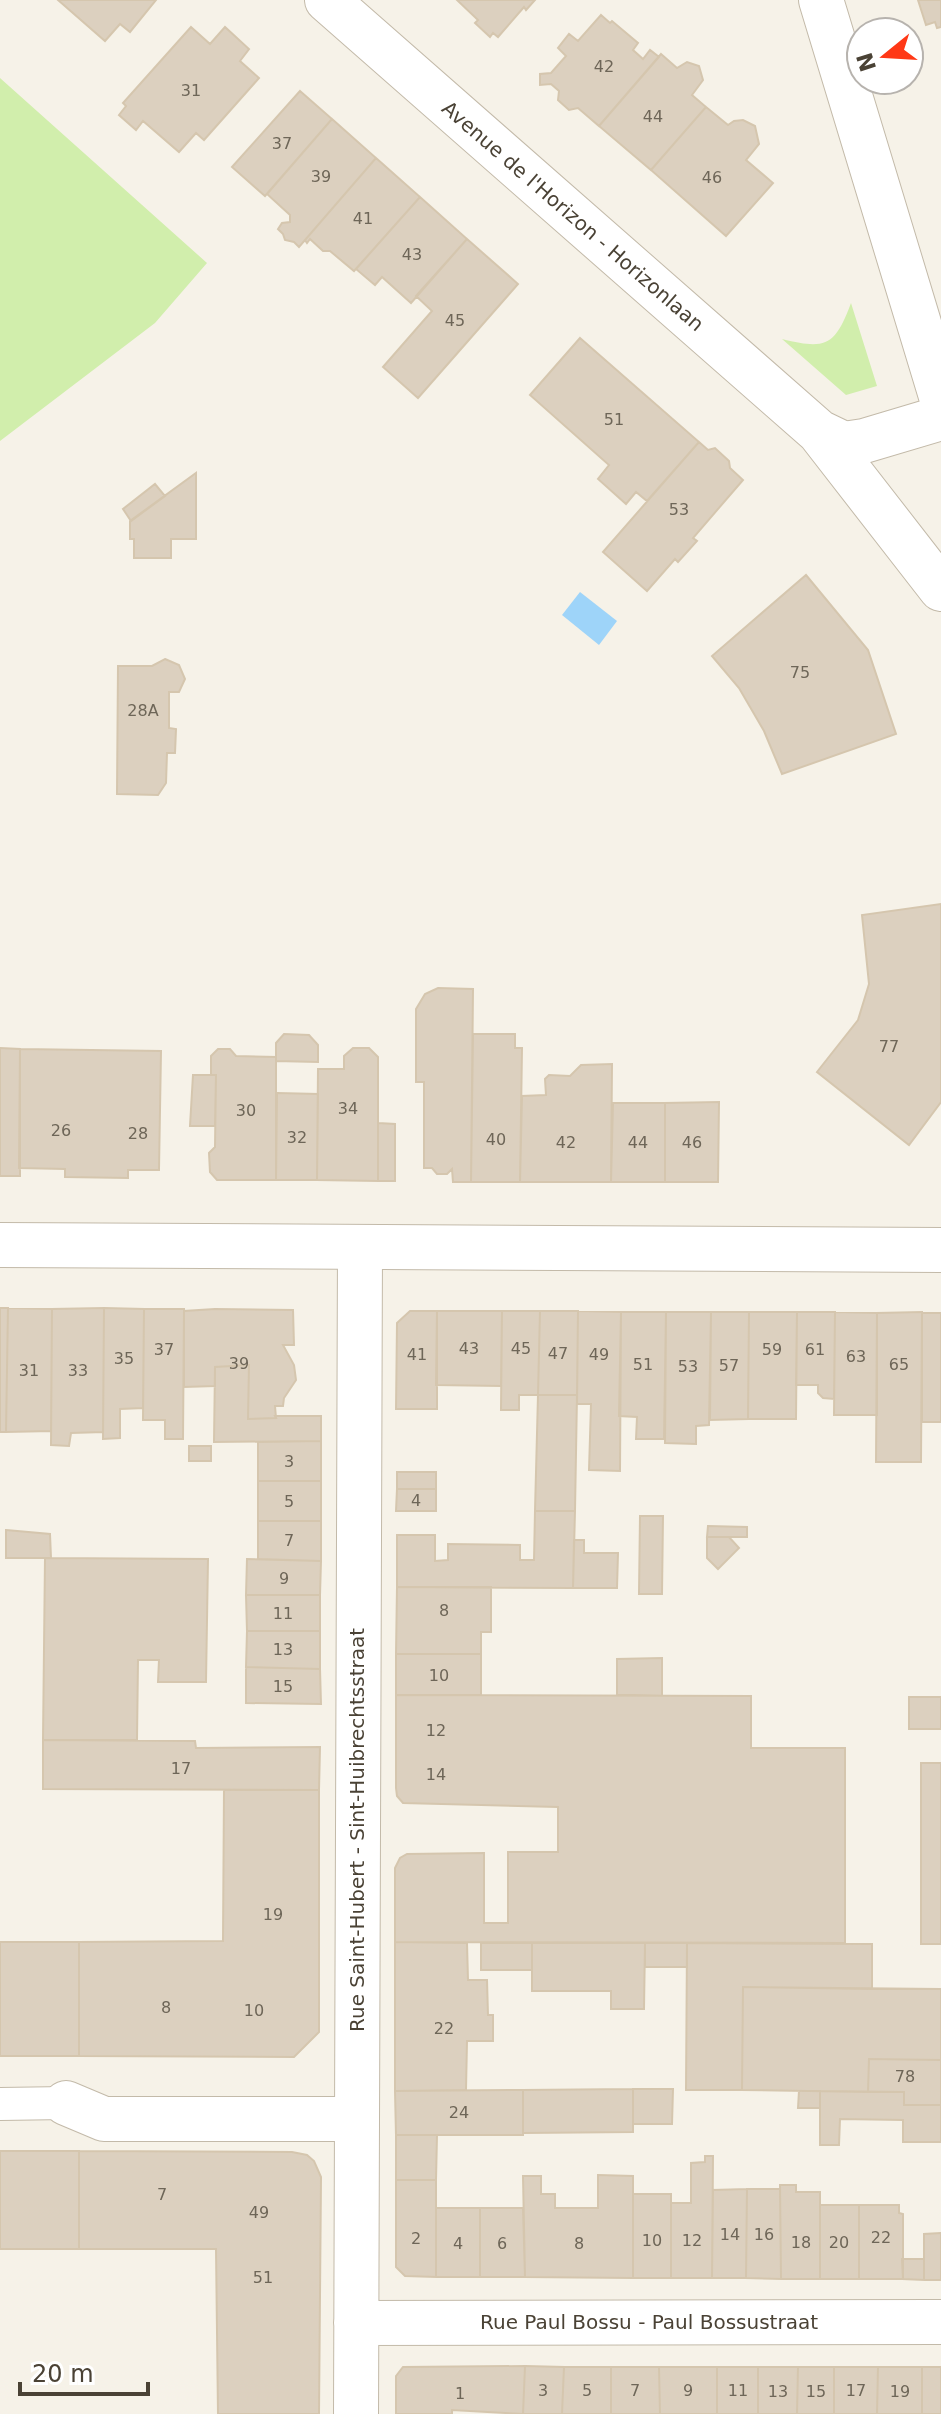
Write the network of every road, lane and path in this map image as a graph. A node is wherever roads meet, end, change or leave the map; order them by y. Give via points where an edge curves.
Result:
1 (327, 0) edge
2 (821, 0) edge
3 (941, 396) edge
4 (941, 418) edge
5 (819, 432) junction
6 (941, 589) edge
7 (0, 1245) edge
8 (360, 1247) junction
9 (941, 1250) edge
10 (66, 2103) joint
11 (0, 2104) edge
12 (355, 2119) junction
13 (941, 2322) edge
14 (356, 2323) junction
15 (356, 2414) edge

1 - 5 street, Avenue de l'Horizon - Horizonlaan
2 - 3 street
4 - 5 street, Avenue de l'Horizon - Horizonlaan via 844,444
5 - 6 street, Avenue de l'Horizon - Horizonlaan
7 - 8 street
8 - 9 street
8 - 12 street, Rue Saint-Hubert - Sint-Huibrechtsstraat
10 - 11 street
10 - 12 street via 104,2119
12 - 14 street, Rue Saint-Hubert - Sint-Huibrechtsstraat
13 - 14 street, Rue Paul Bossu - Paul Bossustraat
14 - 15 street, Rue Saint-Hubert - Sint-Huibrechtsstraat

